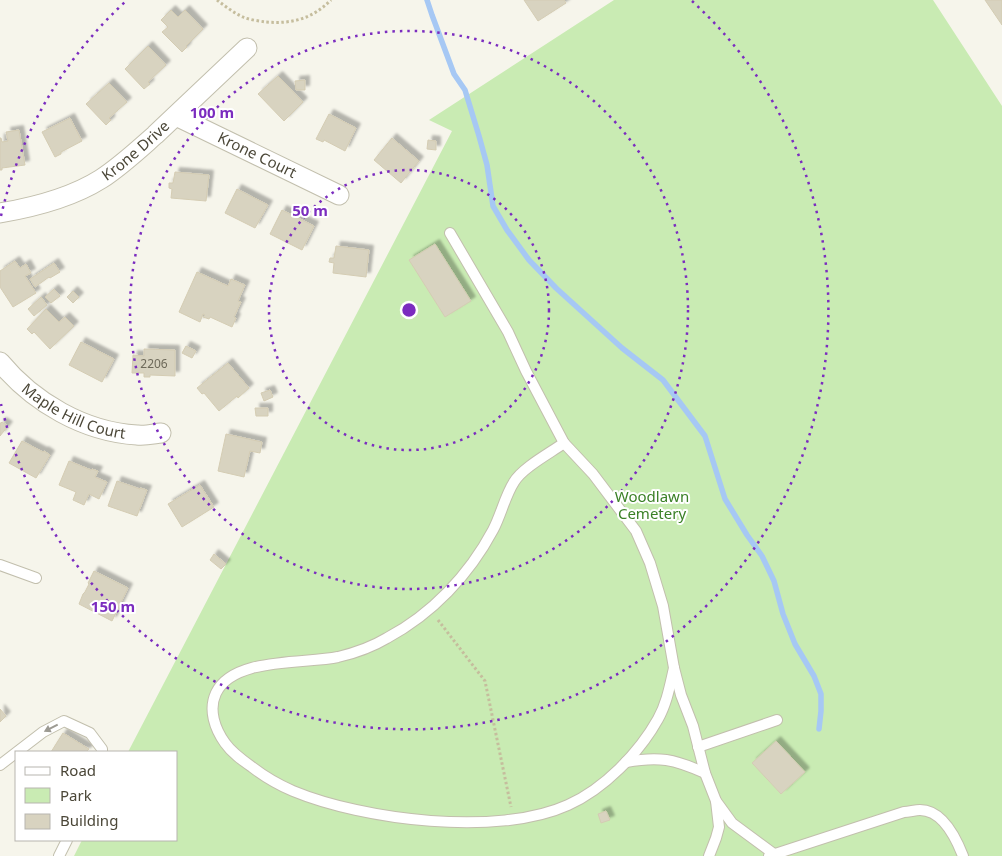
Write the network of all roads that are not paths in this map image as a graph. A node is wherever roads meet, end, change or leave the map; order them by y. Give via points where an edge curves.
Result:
1 (247, 48) dead end
2 (176, 116) junction
3 (339, 195) dead end
4 (0, 213) edge
5 (450, 233) dead end
6 (0, 362) edge
7 (160, 434) dead end
8 (564, 443) junction
9 (0, 565) edge
10 (36, 578) dead end
11 (674, 668) junction
12 (777, 720) dead end
13 (698, 747) junction
14 (17, 751) edge
15 (102, 751) edge
16 (15, 753) edge
17 (626, 762) junction
18 (0, 764) edge
19 (705, 773) junction
20 (716, 801) junction
21 (66, 841) edge
22 (772, 855) edge
23 (59, 856) edge
24 (709, 856) edge
25 (963, 856) edge

1 - 2 street, Krone Drive
2 - 3 street, Krone Court
2 - 4 street, Krone Drive via 101,179 44,204
5 - 8 lane via 508,332
6 - 7 street, Maple Hill Court via 30,391 58,411 84,423 111,432 139,436
8 - 11 lane via 593,474 636,531 663,606
8 - 17 lane via 514,480 480,553 460,579 410,625 362,650 336,657 251,668 235,674 216,692 212,705 213,720 229,748 267,778 292,791 350,809 417,819 462,822 514,820 541,814 567,806 589,794
9 - 10 lane
11 - 13 lane
11 - 17 lane via 659,717
12 - 13 lane
13 - 19 lane
15 -> 14 lane via 90,733 64,722 43,732
16 -> 18 lane
17 - 19 lane via 656,758
19 - 20 lane
20 - 22 lane via 732,824
20 - 24 lane via 719,827
21 - 23 lane
22 - 25 lane via 904,812 922,810 937,815 950,828

